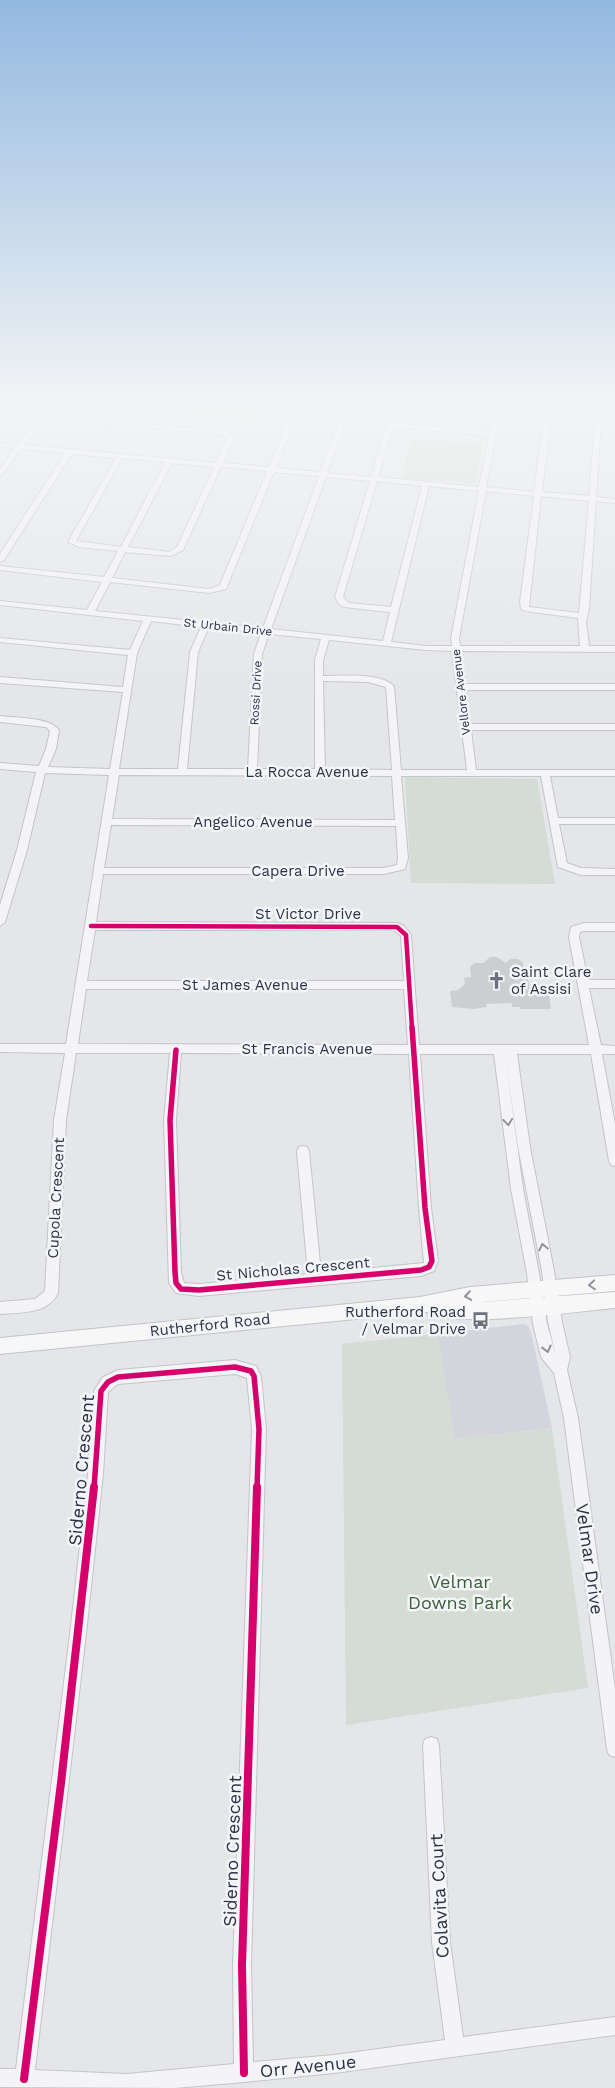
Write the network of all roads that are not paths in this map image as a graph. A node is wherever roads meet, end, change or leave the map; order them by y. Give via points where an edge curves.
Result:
1 (37, 502) edge
2 (93, 502) edge
3 (148, 502) edge
4 (201, 502) edge
5 (258, 502) edge
6 (313, 502) edge
7 (367, 502) edge
8 (421, 502) edge
9 (480, 502) edge
10 (536, 502) edge
11 (592, 502) edge
12 (123, 550) junction
13 (0, 560) edge
14 (0, 568) edge
15 (107, 581) junction
16 (0, 603) edge
17 (394, 610) junction
18 (90, 612) junction
19 (582, 616) junction
20 (148, 618) junction
21 (206, 624) junction
22 (266, 631) junction
23 (326, 638) junction
24 (0, 640) edge
25 (386, 644) junction
26 (585, 648) junction
27 (456, 649) junction
28 (615, 649) edge
29 (133, 653) junction
30 (319, 679) junction
31 (0, 680) edge
32 (461, 687) junction
33 (615, 687) edge
34 (128, 690) junction
35 (0, 719) edge
36 (466, 727) junction
37 (615, 727) edge
38 (0, 766) edge
39 (42, 771) junction
40 (115, 772) junction
41 (182, 772) junction
42 (252, 772) junction
43 (320, 772) junction
44 (397, 772) junction
45 (472, 773) junction
46 (545, 773) junction
47 (615, 773) edge
48 (554, 821) junction
49 (615, 821) edge
50 (106, 822) junction
51 (401, 822) junction
52 (99, 871) junction
53 (615, 872) edge
54 (0, 922) edge
55 (91, 926) junction
56 (615, 927) edge
57 (584, 984) junction
58 (615, 984) edge
59 (81, 985) junction
60 (410, 985) junction
61 (0, 1048) edge
62 (71, 1048) junction
63 (414, 1049) junction
64 (176, 1050) junction
65 (505, 1050) junction
66 (596, 1050) junction
67 (615, 1050) edge
68 (303, 1151) dead end
69 (615, 1161) edge
70 (315, 1280) junction
71 (615, 1283) edge
72 (544, 1297) junction
73 (615, 1300) edge
74 (0, 1308) edge
75 (0, 1346) edge
76 (431, 1745) dead end
77 (615, 1749) edge
78 (615, 2026) edge
79 (455, 2047) junction
80 (244, 2073) junction
81 (0, 2078) edge
82 (24, 2079) junction

1 - 13 street
2 - 12 street via 72,540 74,544
3 - 12 street
4 - 12 street via 178,552
5 - 15 street via 223,587 208,591
6 - 22 street, Rossi Drive
7 - 17 street via 339,597 347,605
8 - 17 street
9 - 27 street, Vellore Avenue via 455,638
10 - 19 street via 525,609
11 - 19 street
12 - 15 street
14 - 15 street
15 - 18 street
16 - 18 street, St Urbain Drive
17 - 25 street
18 - 20 street, St Urbain Drive
19 - 26 street
20 - 21 street, St Urbain Drive
20 - 29 street, Cupola Crescent
21 - 22 street, St Urbain Drive
21 - 41 street via 194,652
22 - 23 street, St Urbain Drive
22 - 42 street, Rossi Drive via 257,664
23 - 25 street, St Urbain Drive
23 - 30 street via 319,660
24 - 29 street
25 - 27 street, St Urbain Drive
26 - 27 street, St Urbain Drive
26 - 28 street, St Urbain Drive
27 - 32 street, Vellore Avenue
29 - 34 street, Cupola Crescent
30 - 43 street
30 - 44 street, Capera Drive via 355,679 389,684
31 - 34 street
32 - 33 street
32 - 36 street, Vellore Avenue
34 - 40 street, Cupola Crescent
35 - 39 street via 53,727 52,743
36 - 37 street
36 - 45 street, Vellore Avenue
38 - 39 street, La Rocca Avenue
39 - 40 street, La Rocca Avenue
39 - 54 street
40 - 41 street, La Rocca Avenue
40 - 50 street, Cupola Crescent
41 - 42 street, La Rocca Avenue
42 - 43 street, La Rocca Avenue
43 - 44 street, La Rocca Avenue
44 - 45 street, La Rocca Avenue
44 - 51 street, Capera Drive
45 - 46 street, La Rocca Avenue
46 - 47 street, La Rocca Avenue
46 - 48 street
48 - 49 street
48 - 53 street via 562,865 581,872
50 - 51 street, Angelico Avenue
50 - 52 street, Cupola Crescent
51 - 52 street, Capera Drive via 403,864 392,871
52 - 55 street, Cupola Crescent
55 - 59 street, Cupola Crescent
55 - 60 street, St Victor Drive via 399,927 406,935
56 - 57 street via 575,930
57 - 58 street
57 - 66 street
59 - 60 street, St James Avenue
59 - 62 street, Cupola Crescent
60 - 63 street, St Victor Drive
61 - 62 street, St Francis Avenue
62 - 64 street, St Francis Avenue
62 - 74 street, Cupola Crescent via 58,1140 51,1293 40,1304
63 - 64 street, St Francis Avenue
63 - 65 street, St Francis Avenue
63 - 70 street, St Nicholas Crescent via 432,1261 429,1267 421,1270
64 - 70 street, St Nicholas Crescent via 170,1120 176,1283 181,1289 191,1291
65 - 66 street, St Francis Avenue
65 - 72 street, Velmar Drive via 524,1147
66 - 67 street, St Francis Avenue
66 - 69 street
68 - 70 street
71 -> 72 main road, Rutherford Road
72 - 73 main road, Rutherford Road
72 - 75 main road, Rutherford Road via 473,1312 420,1305
72 - 77 street, Velmar Drive via 563,1357 560,1370 571,1418
76 - 79 street, Colavita Court via 441,1942
78 - 79 street, Orr Avenue
79 - 80 street, Orr Avenue
80 - 82 street, Orr Avenue via 127,2083
80 - 82 street, Siderno Crescent via 242,1965 259,1429 254,1376 250,1371 235,1367 118,1377 104,1384 101,1392 89,1534
81 - 82 street, Orr Avenue

